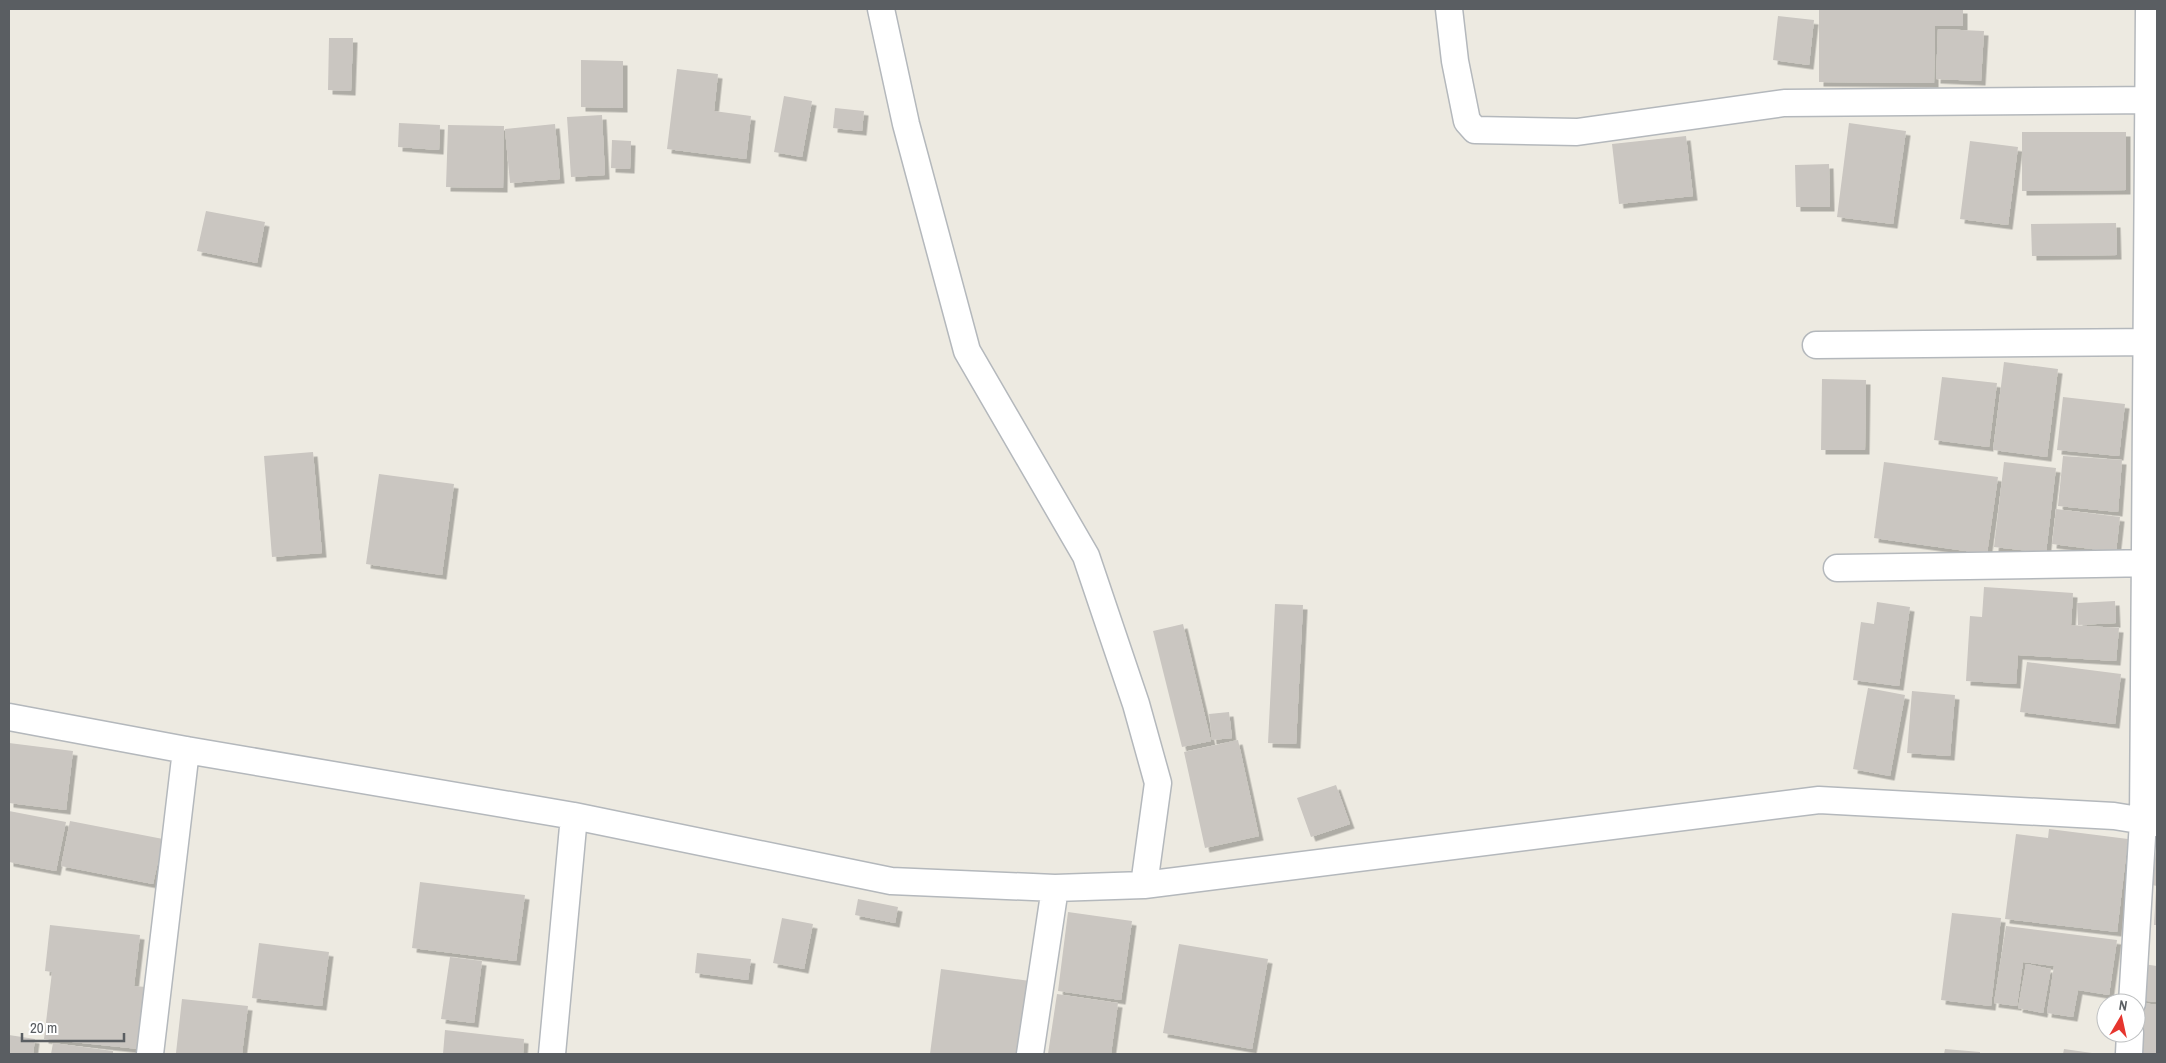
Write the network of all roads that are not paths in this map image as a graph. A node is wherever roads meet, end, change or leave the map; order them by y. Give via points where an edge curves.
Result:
1 (881, 9) edge
2 (1449, 9) edge
3 (2149, 9) edge
4 (2153, 100) edge
5 (2152, 342) edge
6 (1816, 345) dead end
7 (2151, 562) edge
8 (1837, 568) dead end
9 (9, 717) edge
10 (186, 750) junction
11 (574, 816) junction
12 (2150, 822) edge
13 (1144, 885) junction
14 (1055, 888) junction
15 (2133, 993) edge
16 (150, 1054) edge
17 (552, 1054) edge
18 (1030, 1054) edge

1 - 13 street via 906,124 967,351 1086,556 1136,704 1158,783
2 - 4 street via 1467,121 1475,130 1578,132 1784,102
3 - 4 street
4 - 5 street
5 - 6 street
5 - 7 street
7 - 8 street
7 - 12 street
9 - 10 street
10 - 11 street
10 - 16 street
11 - 14 street via 891,881
11 - 17 street
12 - 13 street via 2114,816 1819,800
12 - 15 street
13 - 14 street
14 - 18 street

